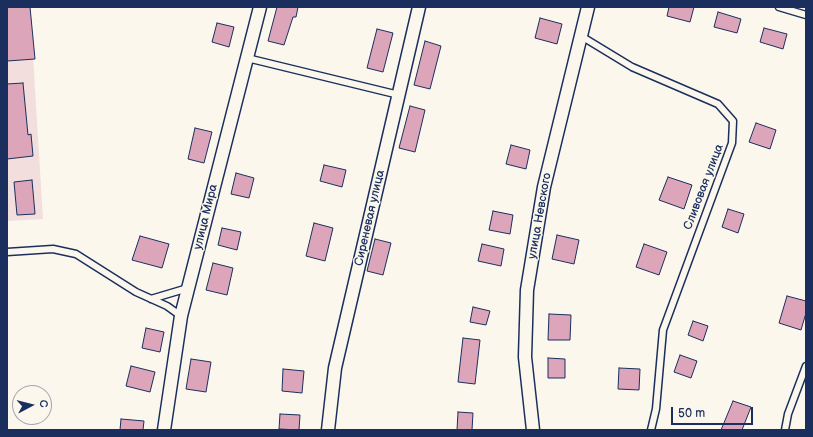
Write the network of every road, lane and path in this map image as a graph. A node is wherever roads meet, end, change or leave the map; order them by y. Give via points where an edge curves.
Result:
1 (260, 7) edge
2 (419, 7) edge
3 (588, 7) edge
4 (779, 7) edge
5 (806, 15) edge
6 (581, 36) junction
7 (247, 58) junction
8 (399, 95) junction
9 (7, 252) edge
10 (188, 288) junction
11 (151, 299) junction
12 (181, 316) junction
13 (806, 366) edge
14 (164, 430) edge
15 (328, 430) edge
16 (533, 430) edge
17 (651, 430) edge
18 (785, 430) edge

1 - 7 street, улица Мира
2 - 8 street, Сиреневая улица
3 - 6 street, улица Невского
4 - 5 lane
6 - 16 street, улица Невского via 544,187 527,290 525,357
6 - 17 lane, Сливовая улица via 632,67 718,104 733,122 732,143 662,330 656,409
7 - 8 lane
7 - 10 street, улица Мира
8 - 15 street, Сиреневая улица via 335,368
9 - 11 lane via 54,249 76,254
10 - 11 lane
10 - 12 street, улица Мира
11 - 12 lane
12 - 14 street, улица Мира
13 - 18 lane via 788,414

